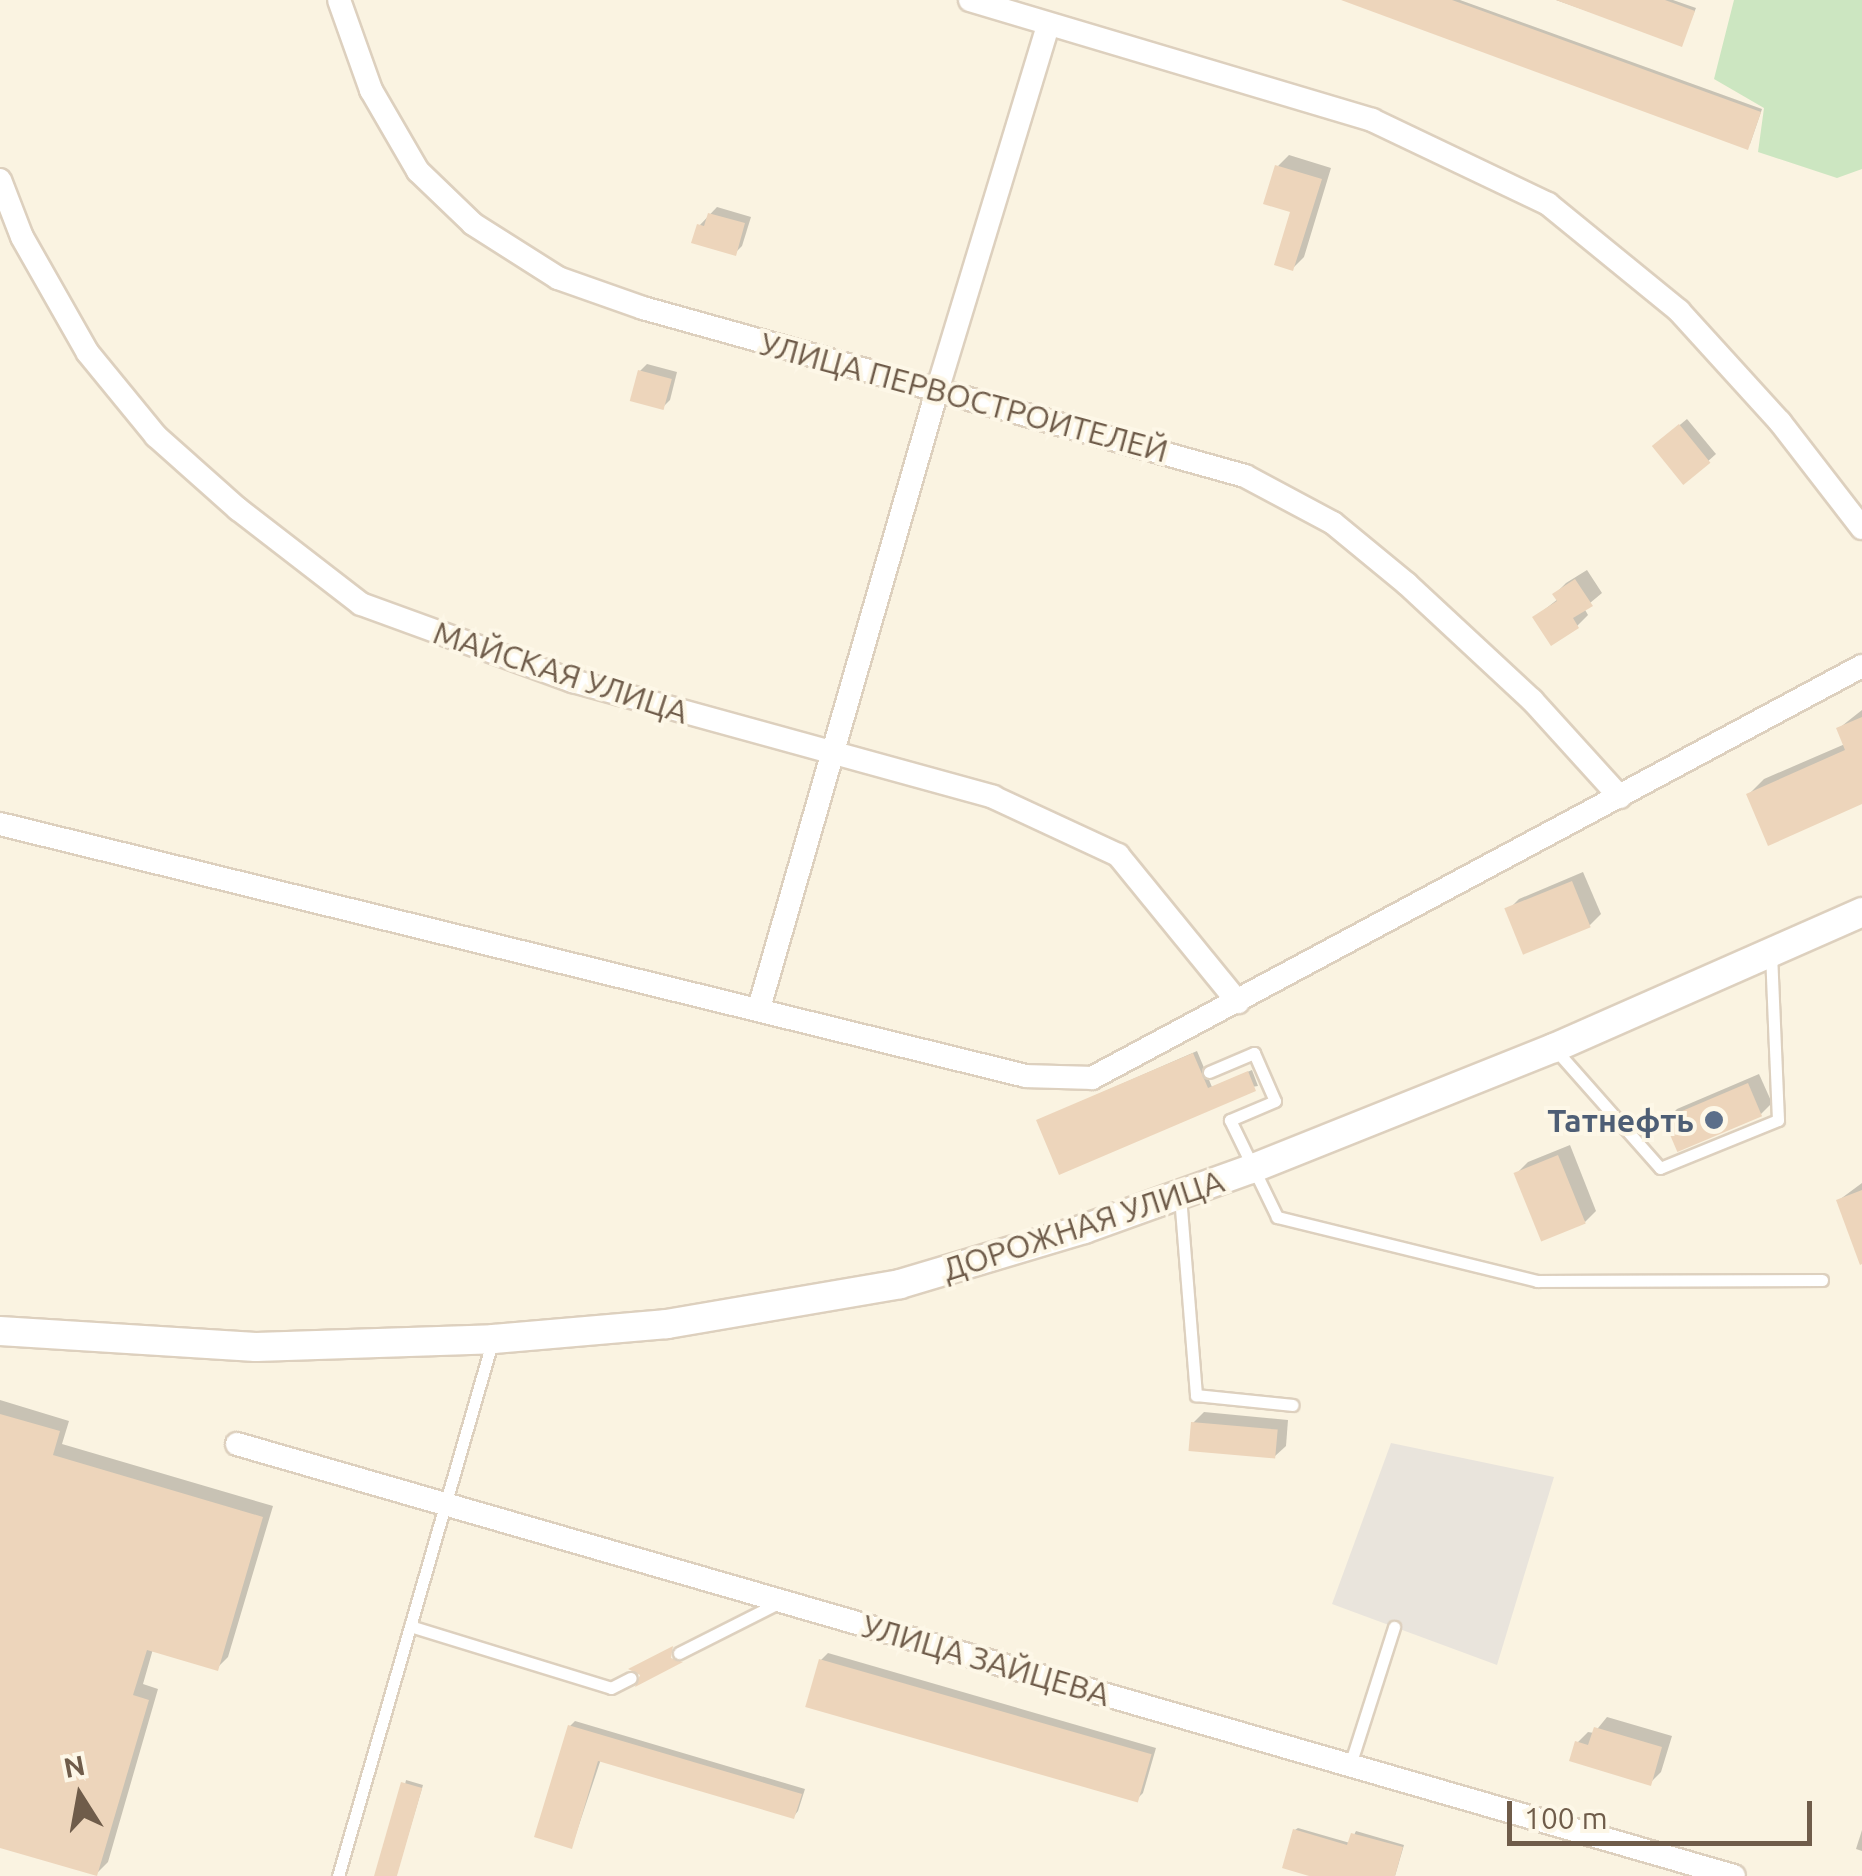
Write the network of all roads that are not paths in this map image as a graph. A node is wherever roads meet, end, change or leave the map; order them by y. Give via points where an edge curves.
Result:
1 (340, 0) edge
2 (970, 0) edge
3 (1048, 26) junction
4 (0, 180) edge
5 (937, 390) junction
6 (1862, 528) edge
7 (1862, 666) edge
8 (830, 756) junction
9 (1620, 798) junction
10 (0, 824) edge
11 (1862, 912) edge
12 (1770, 952) junction
13 (1238, 1002) junction
14 (760, 1008) junction
15 (1554, 1048) junction
16 (1209, 1072) dead end
17 (1250, 1169) junction
18 (1180, 1194) junction
19 (1822, 1280) dead end
20 (0, 1331) edge
21 (492, 1339) junction
22 (1292, 1405) dead end
23 (237, 1444) dead end
24 (446, 1504) junction
25 (782, 1601) junction
26 (410, 1626) junction
27 (1394, 1627) dead end
28 (679, 1653) dead end
29 (631, 1678) dead end
30 (1350, 1765) junction
31 (338, 1876) edge
32 (1734, 1876) edge

1 - 5 street, УЛИЦА ПЕРВОСТРОИТЕЛЕЙ via 371,90 418,171 472,224 558,278
2 - 3 street
3 - 5 street
3 - 6 street via 1372,120 1548,204 1679,311 1780,422
4 - 8 street, МАЙСКАЯ УЛИЦА via 22,237 88,353 156,436 361,604 572,681
5 - 8 street
5 - 9 street, УЛИЦА ПЕРВОСТРОИТЕЛЕЙ via 1245,476 1334,523 1532,700
7 - 9 street
8 - 13 street, МАЙСКАЯ УЛИЦА via 993,797 1118,855
8 - 14 street
9 - 13 street
10 - 14 street
11 - 12 street, ДОРОЖНАЯ УЛИЦА
12 - 15 street, ДОРОЖНАЯ УЛИЦА
12 - 15 lane via 1778,1120 1660,1168
13 - 14 street via 1092,1078 1026,1076
15 - 17 street, ДОРОЖНАЯ УЛИЦА
16 - 17 lane via 1254,1053 1275,1101 1230,1120
17 - 18 street, ДОРОЖНАЯ УЛИЦА
17 - 19 lane via 1277,1216 1537,1281
18 - 21 street, ДОРОЖНАЯ УЛИЦА via 900,1284 667,1324
18 - 22 lane via 1196,1395
20 - 21 street, ДОРОЖНАЯ УЛИЦА via 256,1346
21 - 24 lane
23 - 24 street, УЛИЦА ЗАЙЦЕВА
24 - 25 street, УЛИЦА ЗАЙЦЕВА
24 - 26 lane
25 - 28 lane
25 - 30 street, УЛИЦА ЗАЙЦЕВА
26 - 29 lane via 611,1688
26 - 31 lane
27 - 30 lane
30 - 32 street, УЛИЦА ЗАЙЦЕВА

